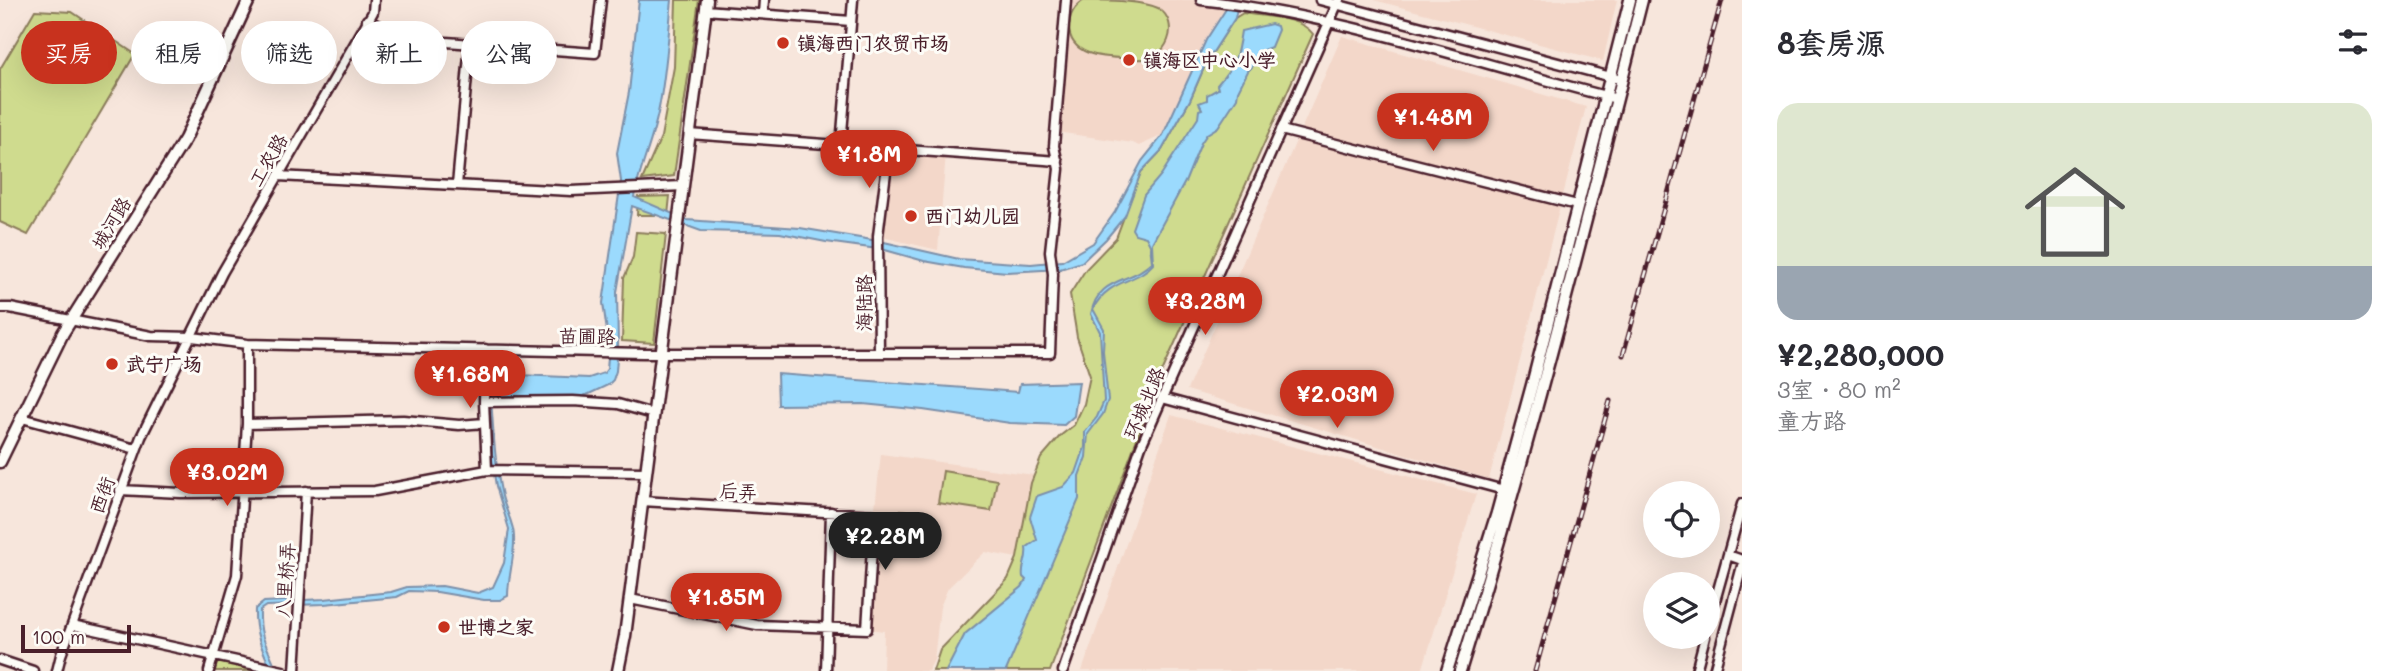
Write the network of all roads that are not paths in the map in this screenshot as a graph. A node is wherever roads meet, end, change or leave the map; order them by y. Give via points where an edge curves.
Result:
1 (249, 0) edge
2 (374, 0) edge
3 (601, 0) edge
4 (765, 0) edge
5 (853, 0) edge
6 (1066, 0) edge
7 (1200, 0) edge
8 (1320, 0) edge
9 (1630, 0) edge
10 (1642, 0) edge
11 (1338, 2) edge
12 (706, 5) edge
13 (763, 14) junction
14 (368, 20) junction
15 (851, 21) junction
16 (1329, 21) junction
17 (461, 43) edge
18 (557, 50) edge
19 (1610, 77) junction
20 (1622, 80) junction
21 (466, 84) edge
22 (1605, 96) junction
23 (1617, 99) junction
24 (1281, 130) junction
25 (689, 134) junction
26 (841, 145) junction
27 (889, 148) junction
28 (1058, 161) junction
29 (278, 176) junction
30 (457, 185) junction
31 (682, 186) junction
32 (1577, 205) junction
33 (0, 308) edge
34 (73, 319) junction
35 (192, 337) junction
36 (247, 344) junction
37 (485, 349) junction
38 (662, 352) junction
39 (879, 353) junction
40 (1162, 398) junction
41 (484, 402) junction
42 (653, 414) junction
43 (22, 418) junction
44 (485, 423) junction
45 (247, 424) junction
46 (136, 449) junction
47 (0, 462) edge
48 (487, 470) junction
49 (646, 472) junction
50 (120, 490) junction
51 (1504, 490) junction
52 (306, 491) junction
53 (243, 492) junction
54 (642, 501) junction
55 (1742, 503) edge
56 (831, 512) junction
57 (1728, 555) junction
58 (1742, 560) edge
59 (1742, 566) edge
60 (1720, 583) edge
61 (630, 599) junction
62 (72, 625) junction
63 (828, 628) junction
64 (1702, 649) edge
65 (213, 655) junction
66 (0, 660) edge
67 (33, 671) edge
68 (57, 671) edge
69 (209, 671) edge
70 (283, 671) edge
71 (295, 671) edge
72 (618, 671) edge
73 (826, 671) edge
74 (1063, 671) edge
75 (1447, 671) edge
76 (1460, 671) edge
77 (1696, 671) edge
78 (1714, 671) edge

1 - 34 main road, 城河路 via 186,138
2 - 14 street, 工农路
3 - 18 street via 595,53
4 - 13 street
5 - 15 street
6 - 28 street via 1054,146
7 - 16 street
8 - 11 street
9 - 19 main road
10 - 20 main road
11 - 16 street, 环城北路
11 - 19 street
12 - 13 street
12 - 25 main road
13 - 15 street
14 - 17 street via 405,39
14 - 29 street, 工农路
15 - 26 street
16 - 22 street
16 - 24 street, 环城北路
19 - 20 street
19 - 22 main road
20 - 23 main road
21 - 30 street
22 - 23 street
22 - 32 main road
23 - 76 main road via 1544,386
24 - 32 street
24 - 40 street, 环城北路
25 - 26 street
25 - 31 main road
26 - 27 street
27 - 28 street
27 - 39 street, 海陆路 via 878,236
28 - 39 street, 苗圃路 via 1050,251 1050,353
29 - 30 street
29 - 35 street, 工农路
30 - 31 street via 571,191
31 - 38 main road
32 - 51 main road
33 - 34 street, 苗圃路
34 - 35 street, 苗圃路 via 151,336
34 - 43 main road, 城河路
35 - 36 street, 苗圃路
35 - 46 street, 西街
36 - 37 street, 苗圃路
36 - 45 street
37 - 38 street, 苗圃路
37 - 41 street
38 - 39 street, 苗圃路
38 - 42 main road
40 - 51 street
40 - 74 street, 环城北路
41 - 42 street via 618,404
41 - 44 street
42 - 49 main road
43 - 46 street
43 - 47 main road, 城河路
44 - 45 street
44 - 48 street
45 - 53 street
46 - 50 street, 西街
48 - 49 street
48 - 52 street via 375,491
49 - 54 main road
50 - 53 street
50 - 62 street, 西街
51 - 75 main road
52 - 53 street
52 - 71 street, 八里桥弄
53 - 65 street via 237,575
54 - 56 street, 后弄
54 - 61 main road
55 - 57 street
56 - 63 street
56 - 63 street, 后弄 via 874,516 867,629
57 - 58 street
57 - 60 street
59 - 78 street
61 - 63 street via 757,625
61 - 72 main road
62 - 65 street
62 - 68 street, 西街
63 - 73 street
64 - 77 street
65 - 69 street
65 - 70 street
66 - 67 street

